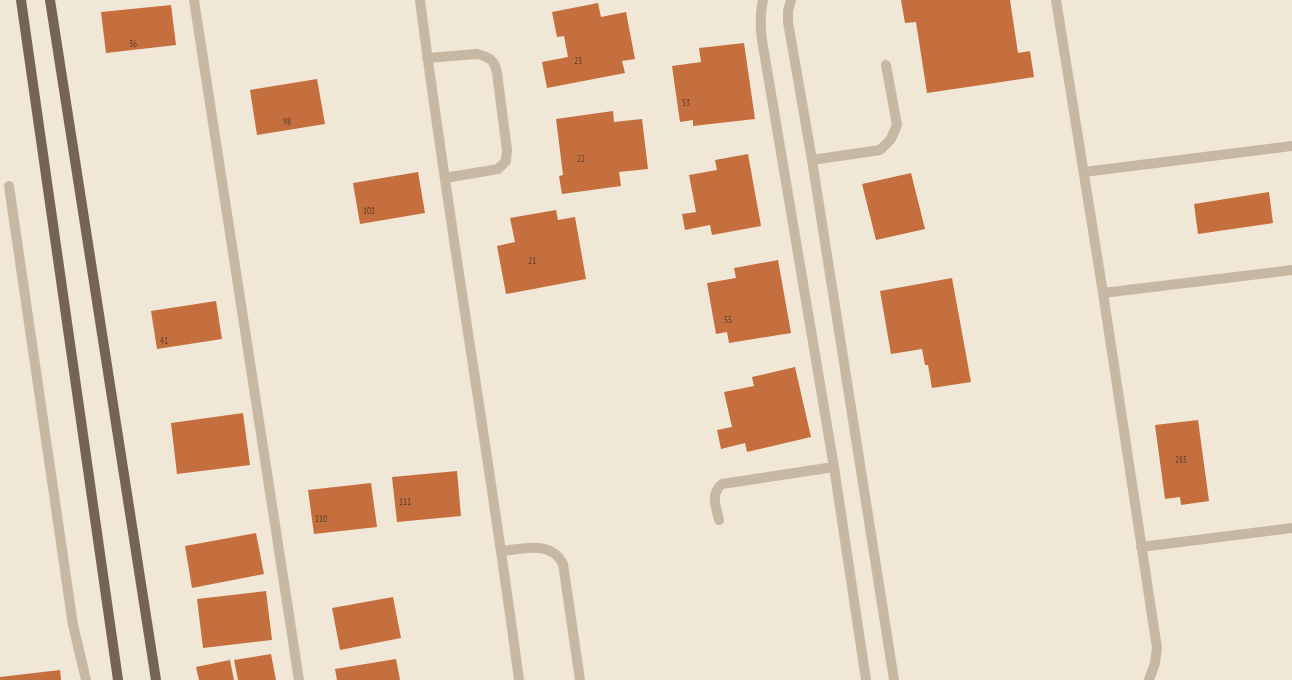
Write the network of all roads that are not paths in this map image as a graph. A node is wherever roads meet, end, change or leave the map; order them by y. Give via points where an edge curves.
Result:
1 (21, 0) edge
2 (50, 0) edge
3 (194, 0) edge
4 (420, 0) edge
5 (763, 0) edge
6 (790, 0) edge
7 (1056, 0) edge
8 (427, 58) junction
9 (886, 64) dead end
10 (1292, 146) edge
11 (812, 160) junction
12 (1084, 172) junction
13 (445, 178) junction
14 (9, 186) dead end
15 (1292, 270) edge
16 (1103, 293) junction
17 (834, 467) junction
18 (718, 520) dead end
19 (1292, 528) edge
20 (1141, 547) junction
21 (502, 551) junction
22 (86, 680) edge
23 (118, 680) edge
24 (156, 680) edge
25 (299, 680) edge
26 (519, 680) edge
27 (580, 680) edge
28 (866, 680) edge
29 (894, 680) edge
30 (1149, 680) edge

1 - 23 main road
2 - 24 main road
3 - 25 street
4 - 8 street
5 - 17 street via 760,25 762,40
6 - 11 street via 788,22
7 - 12 street
8 - 13 street
8 - 13 street via 477,54 492,59 496,66 507,150 506,160 498,169
9 - 11 street via 897,125 891,139 880,150
10 - 12 street
11 - 29 street
12 - 16 street
13 - 21 street
14 - 22 street via 73,625
15 - 16 street
16 - 20 street
17 - 18 street via 722,484 715,495
17 - 28 street
19 - 20 street
20 - 30 street via 1157,648
21 - 26 street
21 - 27 street via 539,547 560,558

